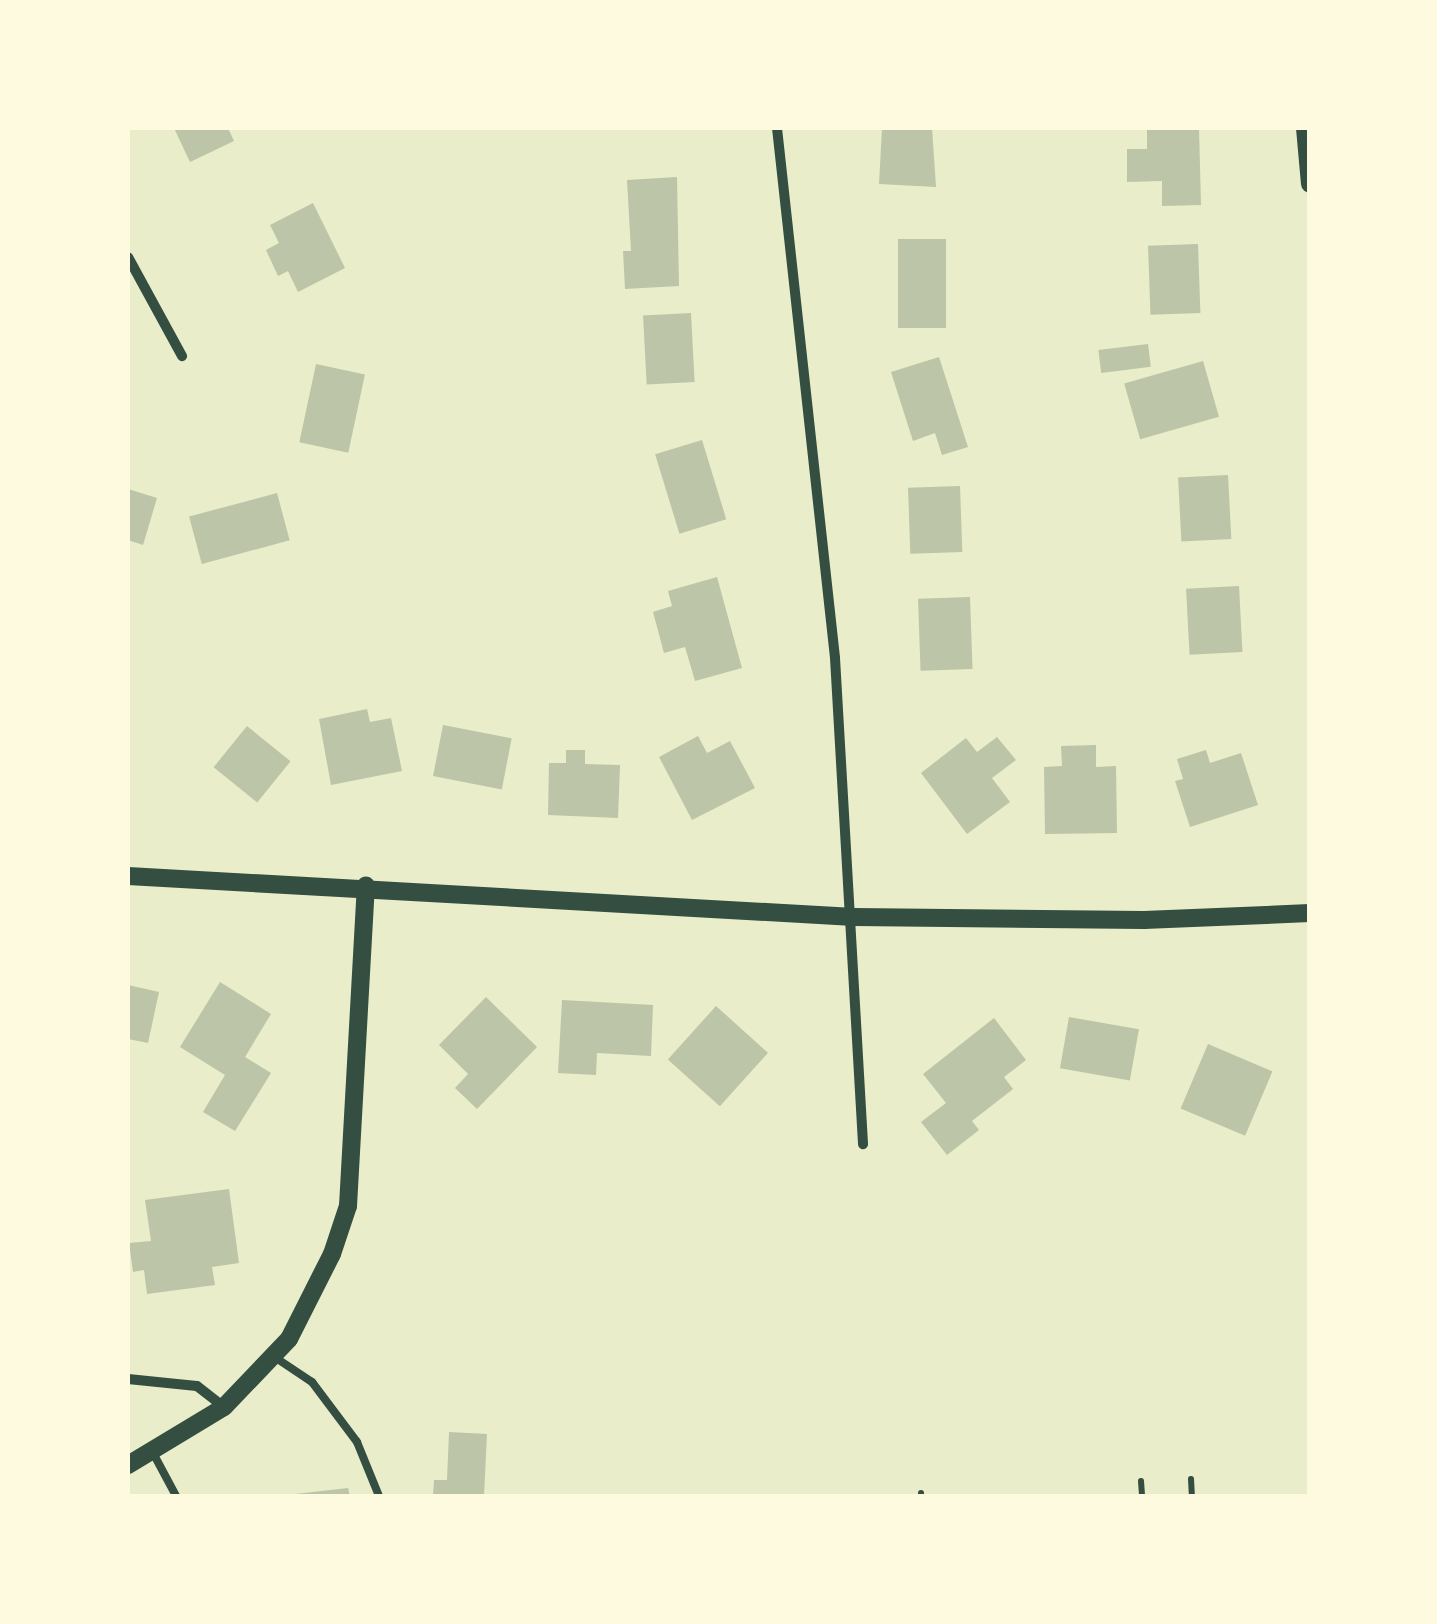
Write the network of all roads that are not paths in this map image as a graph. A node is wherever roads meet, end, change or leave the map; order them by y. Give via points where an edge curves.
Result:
1 (777, 128) edge
2 (1305, 128) edge
3 (1310, 184) edge
4 (128, 257) edge
5 (182, 356) dead end
6 (128, 876) edge
7 (366, 886) junction
8 (1310, 913) edge
9 (854, 917) junction
10 (864, 1144) dead end
11 (272, 1356) junction
12 (128, 1379) edge
13 (224, 1407) junction
14 (152, 1450) junction
15 (128, 1465) edge
16 (176, 1496) edge
17 (379, 1496) edge

1 - 9 street via 835,658
2 - 3 street
4 - 5 street
6 - 7 street
7 - 9 street
7 - 11 street via 348,1206 289,1339
8 - 9 street via 1144,920
9 - 10 street
11 - 13 street
11 - 17 lane via 312,1382 356,1442
12 - 13 street via 198,1386
13 - 14 street
14 - 15 street
14 - 16 lane

